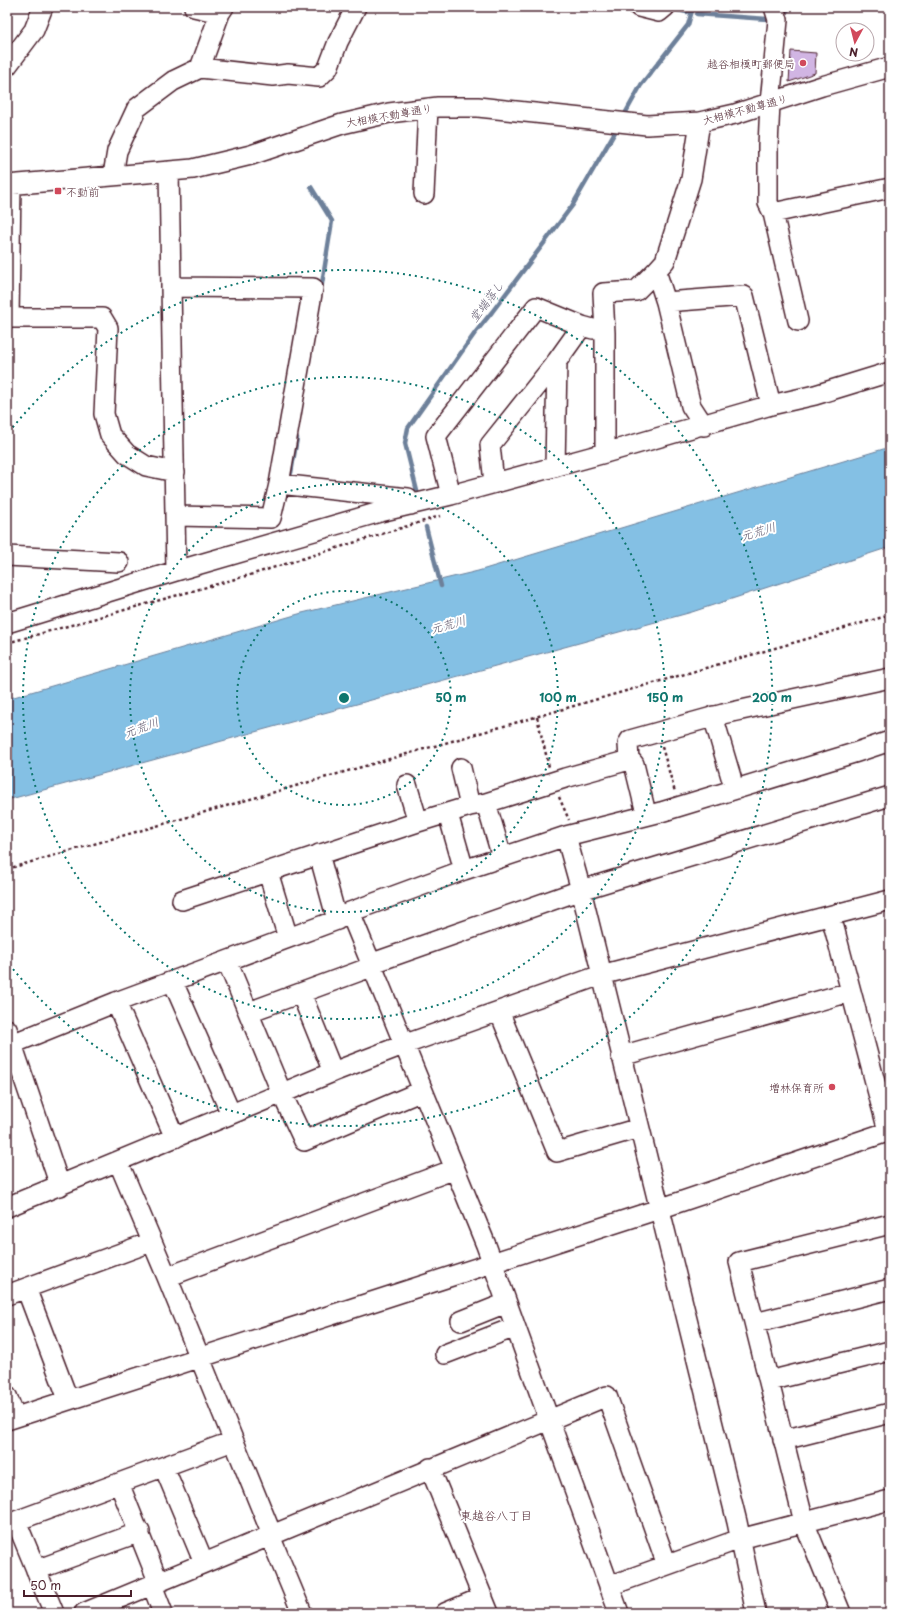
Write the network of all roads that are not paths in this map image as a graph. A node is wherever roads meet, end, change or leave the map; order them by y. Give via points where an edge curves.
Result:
1 (43, 7) edge
2 (194, 7) edge
3 (356, 7) edge
4 (638, 7) edge
5 (665, 7) edge
6 (774, 7) edge
7 (222, 10) edge
8 (7, 66) edge
9 (890, 67) edge
10 (200, 68) junction
11 (770, 103) junction
12 (428, 108) junction
13 (700, 122) junction
14 (169, 171) junction
15 (112, 175) junction
16 (9, 185) edge
17 (890, 188) edge
18 (424, 194) dead end
19 (773, 213) junction
20 (656, 271) junction
21 (171, 287) junction
22 (666, 302) junction
23 (798, 321) dead end
24 (582, 326) junction
25 (606, 333) junction
26 (557, 361) junction
27 (890, 372) edge
28 (770, 405) junction
29 (695, 428) junction
30 (605, 453) junction
31 (555, 467) junction
32 (175, 472) junction
33 (494, 483) junction
34 (279, 484) junction
35 (451, 495) junction
36 (411, 505) junction
37 (176, 516) junction
38 (7, 556) edge
39 (119, 562) dead end
40 (176, 571) junction
41 (7, 623) edge
42 (890, 678) edge
43 (714, 716) junction
44 (889, 746) edge
45 (629, 758) junction
46 (461, 768) dead end
47 (731, 777) dead end
48 (407, 785) dead end
49 (890, 796) edge
50 (478, 804) junction
51 (644, 805) dead end
52 (448, 814) junction
53 (418, 822) junction
54 (566, 836) junction
55 (319, 854) junction
56 (502, 857) junction
57 (464, 870) junction
58 (268, 872) junction
59 (580, 890) junction
60 (182, 900) dead end
61 (890, 900) edge
62 (343, 916) junction
63 (831, 916) junction
64 (288, 938) junction
65 (228, 961) junction
66 (371, 965) junction
67 (601, 975) junction
68 (173, 982) junction
69 (850, 992) junction
70 (301, 993) junction
71 (116, 1002) junction
72 (249, 1012) junction
73 (499, 1012) junction
74 (9, 1040) edge
75 (403, 1045) junction
76 (621, 1056) junction
77 (334, 1072) junction
78 (422, 1091) junction
79 (282, 1094) junction
80 (231, 1114) junction
81 (639, 1128) junction
82 (889, 1131) edge
83 (175, 1138) junction
84 (118, 1161) junction
85 (455, 1169) junction
86 (60, 1186) junction
87 (7, 1207) edge
88 (659, 1209) junction
89 (890, 1224) edge
90 (151, 1242) junction
91 (492, 1263) junction
92 (167, 1277) junction
93 (26, 1288) junction
94 (890, 1288) edge
95 (7, 1295) edge
96 (506, 1303) junction
97 (461, 1321) dead end
98 (755, 1323) junction
99 (515, 1327) junction
100 (890, 1351) edge
101 (445, 1354) dead end
102 (199, 1358) junction
103 (769, 1381) junction
104 (7, 1396) edge
105 (68, 1399) junction
106 (890, 1413) edge
107 (11, 1418) edge
108 (549, 1419) junction
109 (783, 1440) junction
110 (233, 1441) junction
111 (164, 1467) junction
112 (430, 1468) junction
113 (119, 1483) junction
114 (890, 1500) edge
115 (804, 1522) junction
116 (140, 1532) junction
117 (271, 1536) junction
118 (740, 1539) junction
119 (204, 1563) junction
120 (667, 1565) junction
121 (36, 1570) junction
122 (155, 1583) junction
123 (609, 1586) junction
124 (486, 1605) edge
125 (124, 1606) edge
126 (54, 1613) edge
127 (84, 1613) edge
128 (164, 1613) edge
129 (302, 1613) edge
130 (445, 1613) edge
131 (619, 1613) edge
132 (756, 1613) edge
133 (841, 1613) edge

1 - 8 street via 34,30
2 - 7 street
3 - 10 street via 328,68 319,78
4 - 5 street via 659,12
6 - 11 street via 778,20
7 - 10 street
9 - 11 street, 大相模不動尊通り
10 - 15 street via 173,81 137,108 116,151
11 - 13 street, 大相模不動尊通り
11 - 19 street via 768,203
12 - 13 street, 大相模不動尊通り via 478,107 647,125
12 - 14 street, 大相模不動尊通り via 389,113 342,124 251,155 193,169
12 - 18 street
13 - 20 street via 691,179 665,261
14 - 15 street, 大相模不動尊通り
14 - 21 street
15 - 16 street, 大相模不動尊通り
16 - 32 street via 9,318 102,318 108,328 104,414 110,435 127,454 146,466
17 - 19 street
19 - 23 street
20 - 22 street
20 - 25 street via 636,291 603,293
21 - 32 street
21 - 34 street via 313,288
22 - 28 street via 744,296
22 - 29 street
24 - 25 street
24 - 26 street
24 - 35 street via 536,307 436,436
25 - 30 street
26 - 31 street
26 - 33 street via 490,445
27 - 28 street via 815,395
28 - 29 street
29 - 30 street
30 - 31 street
31 - 33 street
32 - 37 street
33 - 35 street
34 - 36 street via 408,498
34 - 37 street via 271,518
35 - 36 street
36 - 40 street
37 - 40 street
38 - 39 street
40 - 41 street
42 - 43 street
43 - 45 street via 630,740
43 - 47 street
44 - 54 street via 846,756 661,812
45 - 50 street
45 - 51 street via 634,764
46 - 50 street
48 - 53 street
49 - 59 street
50 - 52 street
50 - 56 street
52 - 53 street
52 - 57 street
53 - 55 street
54 - 56 street
54 - 59 street
55 - 58 street
55 - 62 street
56 - 57 street
57 - 62 street
58 - 60 street
58 - 64 street
59 - 66 street
59 - 67 street
61 - 63 street
62 - 64 street
62 - 66 street
63 - 67 street
63 - 69 street
64 - 65 street
65 - 68 street
65 - 72 street
66 - 70 street
66 - 75 street
67 - 73 street
67 - 76 street
68 - 71 street
68 - 80 street
69 - 76 street
69 - 82 street
70 - 72 street
70 - 77 street
71 - 74 street
71 - 83 street
72 - 79 street
73 - 75 street
73 - 81 street via 557,1152
74 - 86 street
75 - 77 street
75 - 78 street
76 - 81 street
77 - 79 street
78 - 79 street via 304,1141
78 - 85 street
79 - 80 street
80 - 83 street
81 - 88 street
82 - 88 street
83 - 84 street
84 - 86 street
84 - 90 street
85 - 91 street
85 - 92 street
86 - 87 street
88 - 91 street
88 - 118 street
89 - 98 street via 739,1262
90 - 92 street
90 - 93 street
91 - 96 street
91 - 102 street
92 - 102 street
93 - 95 street
93 - 105 street
94 - 98 street
96 - 97 street
96 - 99 street
98 - 103 street
99 - 101 street
99 - 108 street
100 - 103 street
102 - 105 street
102 - 110 street
103 - 109 street
104 - 107 street
105 - 107 street
106 - 109 street
108 - 112 street
108 - 120 street via 606,1396
108 - 123 street
109 - 115 street
110 - 111 street
110 - 117 street
111 - 113 street
111 - 119 street
112 - 117 street
112 - 124 street
113 - 116 street
113 - 121 street via 16,1521
114 - 115 street
115 - 118 street
115 - 133 street
116 - 121 street
116 - 122 street
117 - 119 street
117 - 129 street
118 - 120 street
118 - 132 street
119 - 122 street
120 - 123 street
121 - 126 street
122 - 125 street
122 - 128 street
123 - 131 street
124 - 130 street
125 - 127 street

